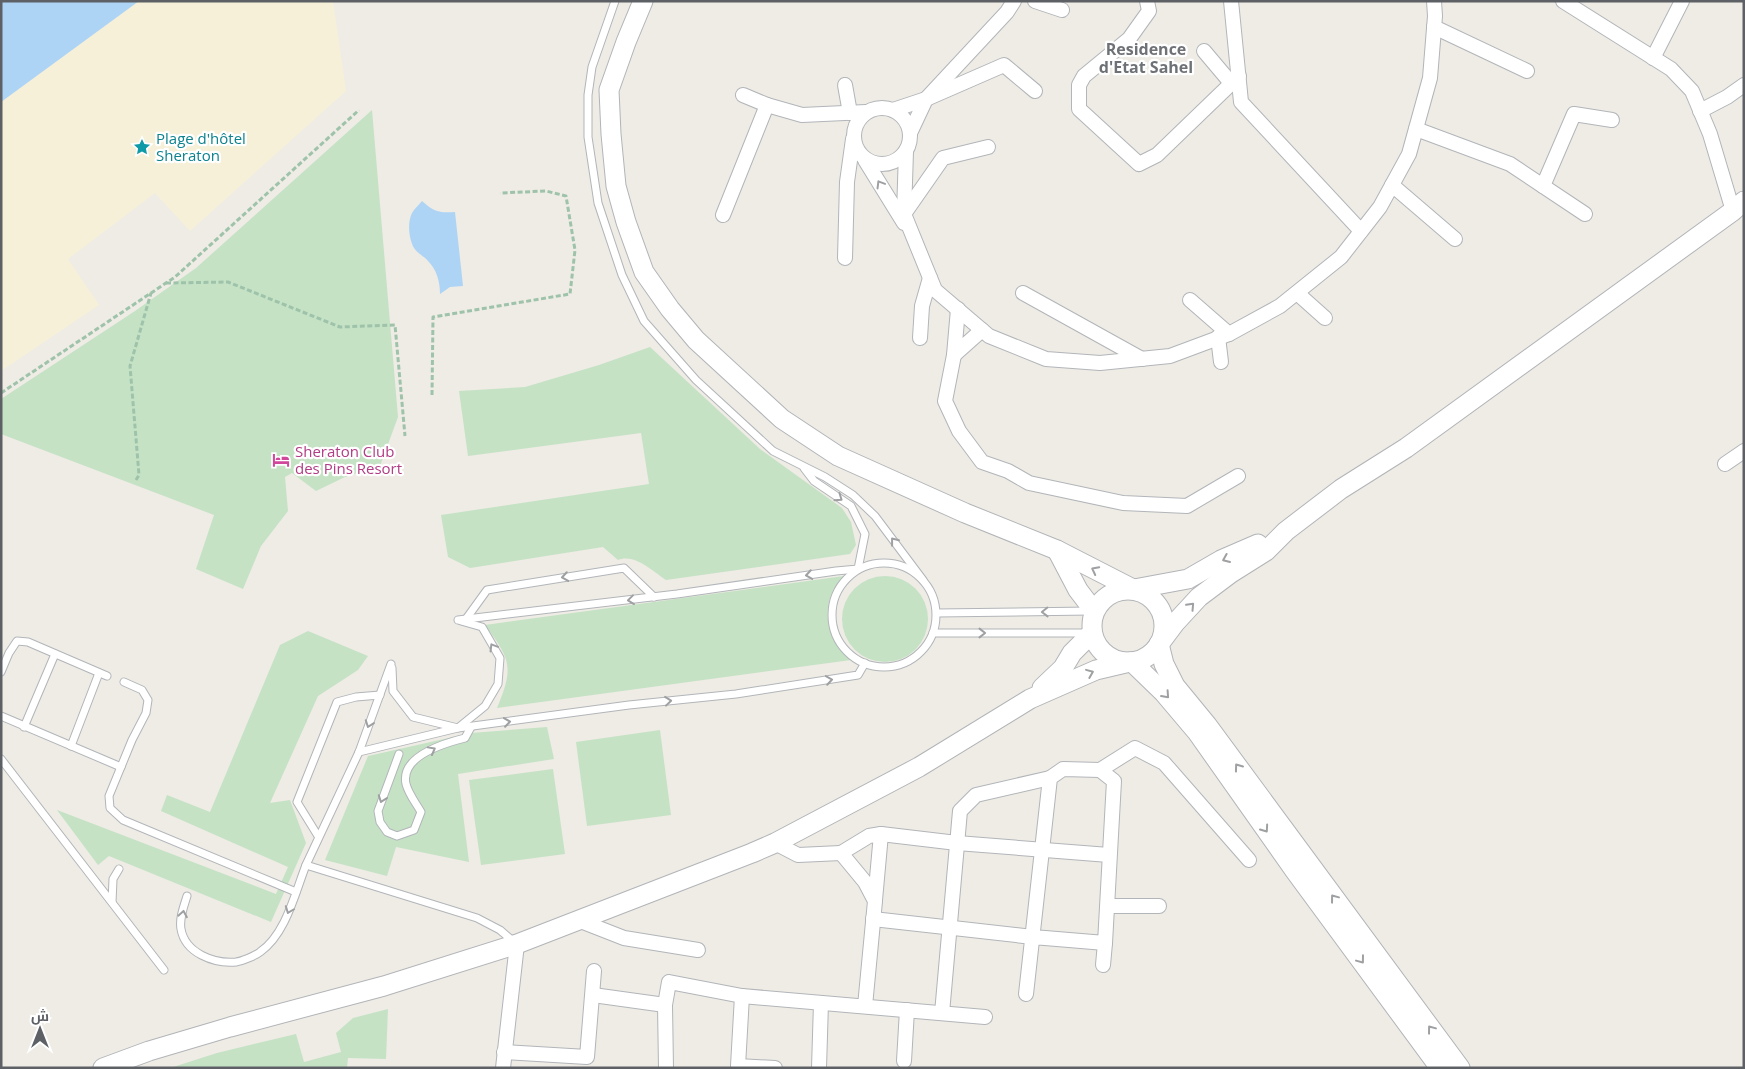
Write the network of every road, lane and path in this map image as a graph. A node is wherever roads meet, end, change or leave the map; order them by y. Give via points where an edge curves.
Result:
1 (615, 1) edge
2 (643, 1) edge
3 (1014, 1) edge
4 (1035, 1) edge
5 (1147, 1) edge
6 (1231, 1) edge
7 (1563, 1) edge
8 (1682, 1) edge
9 (1437, 4) edge
10 (1579, 6) edge
11 (1062, 10) dead end
12 (1434, 27) junction
13 (1204, 51) dead end
14 (1653, 58) junction
15 (1527, 71) dead end
16 (1235, 79) junction
17 (845, 85) dead end
18 (1744, 85) edge
19 (1036, 91) dead end
20 (743, 95) dead end
21 (926, 99) junction
22 (767, 105) junction
23 (359, 110) dead end
24 (893, 110) junction
25 (1700, 111) junction
26 (866, 112) junction
27 (850, 113) junction
28 (1612, 120) dead end
29 (1416, 129) junction
30 (910, 133) junction
31 (853, 136) junction
32 (988, 147) dead end
33 (906, 151) junction
34 (865, 160) junction
35 (1392, 185) junction
36 (1543, 186) junction
37 (500, 194) dead end
38 (1738, 206) edge
39 (904, 214) junction
40 (1585, 214) dead end
41 (723, 215) dead end
42 (1361, 231) junction
43 (913, 238) junction
44 (1456, 240) dead end
45 (845, 258) dead end
46 (930, 278) junction
47 (166, 283) junction
48 (151, 292) junction
49 (1023, 293) dead end
50 (1297, 293) junction
51 (1190, 300) dead end
52 (958, 309) junction
53 (1325, 318) dead end
54 (982, 330) junction
55 (1223, 336) junction
56 (920, 338) dead end
57 (954, 355) junction
58 (1142, 359) junction
59 (1221, 362) dead end
60 (1, 393) edge
61 (432, 396) dead end
62 (405, 436) dead end
63 (1744, 451) edge
64 (1725, 464) dead end
65 (803, 466) junction
66 (1238, 476) dead end
67 (136, 480) dead end
68 (1286, 531) junction
69 (1057, 550) junction
70 (858, 569) junction
71 (923, 580) junction
72 (1133, 589) junction
73 (654, 597) junction
74 (1094, 611) junction
75 (937, 613) junction
76 (462, 619) junction
77 (1092, 633) junction
78 (933, 634) junction
79 (1160, 643) junction
80 (55, 654) junction
81 (1131, 662) junction
82 (865, 663) junction
83 (1, 672) edge
84 (99, 673) junction
85 (107, 676) dead end
86 (124, 682) dead end
87 (380, 695) junction
88 (1030, 699) junction
89 (1, 716) edge
90 (24, 727) junction
91 (471, 727) junction
92 (458, 728) junction
93 (71, 746) junction
94 (359, 752) junction
95 (399, 754) dead end
96 (1, 759) edge
97 (121, 767) junction
98 (1100, 770) junction
99 (1050, 778) junction
100 (880, 834) junction
101 (318, 836) junction
102 (775, 843) junction
103 (958, 843) junction
104 (1042, 850) junction
105 (841, 853) junction
106 (1109, 855) junction
107 (1249, 860) dead end
108 (306, 865) junction
109 (119, 868) dead end
110 (296, 892) junction
111 (187, 896) dead end
112 (874, 901) junction
113 (112, 902) junction
114 (1108, 906) junction
115 (1159, 906) dead end
116 (873, 919) junction
117 (578, 920) junction
118 (950, 928) junction
119 (1033, 938) junction
120 (1105, 943) junction
121 (517, 944) junction
122 (698, 950) dead end
123 (1103, 965) dead end
124 (164, 970) dead end
125 (594, 971) dead end
126 (1026, 994) dead end
127 (593, 995) junction
128 (742, 996) junction
129 (821, 1003) junction
130 (665, 1005) junction
131 (865, 1006) junction
132 (907, 1010) junction
133 (942, 1013) junction
134 (985, 1016) dead end
135 (504, 1052) junction
136 (904, 1061) dead end
137 (103, 1068) edge
138 (503, 1068) edge
139 (666, 1068) edge
140 (775, 1068) edge
141 (819, 1068) edge
142 (1440, 1068) edge
143 (1460, 1068) edge

1 - 65 lane via 592,67 588,137 598,203 622,275 644,321 696,380 773,451
2 - 69 main road via 609,90 611,134 616,186 626,222 644,272 670,309 696,340 782,419 838,456
3 - 21 street
4 - 11 street
5 - 16 street via 1149,11 1128,39 1084,76 1079,85 1079,109 1139,164 1157,155
6 - 16 street
7 - 10 street
8 - 14 street
9 - 12 street
10 - 14 street
12 - 15 street
12 - 29 street via 1430,78
13 - 16 street
14 - 25 street via 1671,69 1692,91
16 - 42 street via 1241,102
17 - 27 street
18 - 25 street
19 - 21 street via 1004,65
20 - 22 street
21 - 24 street
21 - 30 street
22 - 27 street via 802,115
22 - 41 street
23 - 47 path
24 - 26 street via 875,108
24 - 30 street via 905,119
25 - 38 street
26 - 27 street
26 - 31 street via 859,118
28 - 36 street via 1574,114
29 - 35 street via 1409,154
29 - 36 street via 1510,164
30 - 33 street
31 - 34 street via 854,145
31 - 45 street via 847,182
32 - 39 street via 943,158
33 - 34 street via 892,163 883,165
33 - 39 street
43 -> 34 street
35 - 42 street
35 - 44 street
36 - 40 street
37 - 61 path via 546,190 566,196 575,250 570,294 433,318
38 - 68 main road via 1406,448 1341,489
39 - 43 street
42 - 50 street via 1341,256
43 - 46 street
46 - 52 street via 935,290
46 - 56 street via 922,306
47 - 48 path
47 - 62 path via 228,282 340,327 396,325
48 - 60 path
48 - 67 path via 130,366 139,475
49 - 58 street
50 - 53 street
50 - 55 street via 1280,306
51 - 55 street
52 - 54 street
52 - 57 street
54 - 57 street
54 - 58 street via 989,336 1046,359 1100,363
55 - 58 street via 1170,356
55 - 59 street
57 - 66 street via 945,401 959,431 982,462 1029,482 1122,503 1187,506
63 - 64 street
65 -> 70 lane via 814,481 851,506 866,534
71 -> 65 lane via 875,516 853,495
68 -> 72 main road via 1221,560 1188,579
79 -> 68 main road via 1199,597 1266,551
72 -> 69 main road
69 - 74 main road via 1078,590
70 - 71 lane via 874,563 892,563 909,569
70 -> 73 lane
70 - 82 lane via 836,594 832,610 833,627 851,655
71 - 75 lane via 935,601
72 - 74 main road via 1110,593
72 - 79 main road via 1145,593 1161,610 1164,622
73 -> 76 lane
73 -> 76 lane via 624,568 487,590
74 -> 75 lane
74 - 77 main road
75 - 78 lane
92 -> 76 lane via 485,706 498,684 500,658 482,627
78 -> 77 lane
77 - 81 main road via 1095,643 1110,658
77 - 88 main road via 1063,668
78 - 82 lane via 925,648 898,665 881,667
79 - 81 main road via 1152,653
143 -> 79 main road via 1207,724 1175,686 1164,664
80 - 83 lane via 28,642 17,642
80 - 84 lane
80 - 90 lane
88 -> 81 main road via 1096,670
81 -> 142 main road via 1164,693 1197,732 1295,872
91 -> 82 lane via 736,694 858,675
84 - 85 lane
84 - 93 lane
86 - 97 lane via 142,690 148,700 146,713
87 - 92 lane via 391,664 393,691 414,717
87 -> 94 lane
87 - 101 lane via 356,696 337,702 297,802
88 - 102 main road via 919,767
89 - 90 lane
90 - 93 lane
91 - 92 lane
95 -> 91 lane via 378,811 387,832 397,836 414,830 421,812 408,788 407,770 416,759 437,746 465,738
92 - 94 lane
93 - 97 lane
94 - 101 lane
96 - 113 lane
97 - 110 lane via 109,796 110,808 123,820
98 - 99 street via 1063,769
98 - 106 street via 1114,782
98 - 107 street via 1135,748 1164,763
99 - 103 street via 976,795 960,811
99 - 104 street
100 - 103 street
100 - 105 street via 869,836
100 - 112 street
101 - 108 lane
102 - 105 street via 798,855
102 - 117 main road
103 - 104 street
103 - 118 street
104 - 106 street
104 - 119 street
105 - 112 street via 865,882
106 - 114 street
108 - 110 lane
108 - 121 lane via 477,918
109 - 113 lane
110 -> 111 lane via 281,930 260,952 237,962 199,954 188,944 181,930
112 - 116 street
113 - 124 lane
114 - 115 street
114 - 120 street
116 - 118 street
116 - 131 street
117 - 121 main road
117 - 122 street via 624,938
118 - 119 street
118 - 133 street
119 - 120 street
119 - 126 street
120 - 123 street
121 - 135 street
121 - 137 main road via 384,986 212,1032
125 - 127 street
127 - 130 street
127 - 135 street via 587,1057
128 - 129 street
128 - 130 street via 669,982
128 - 140 street via 738,1066
129 - 131 street
129 - 141 street
130 - 139 street
131 - 132 street
132 - 133 street
132 - 136 street
133 - 134 street
135 - 138 street

